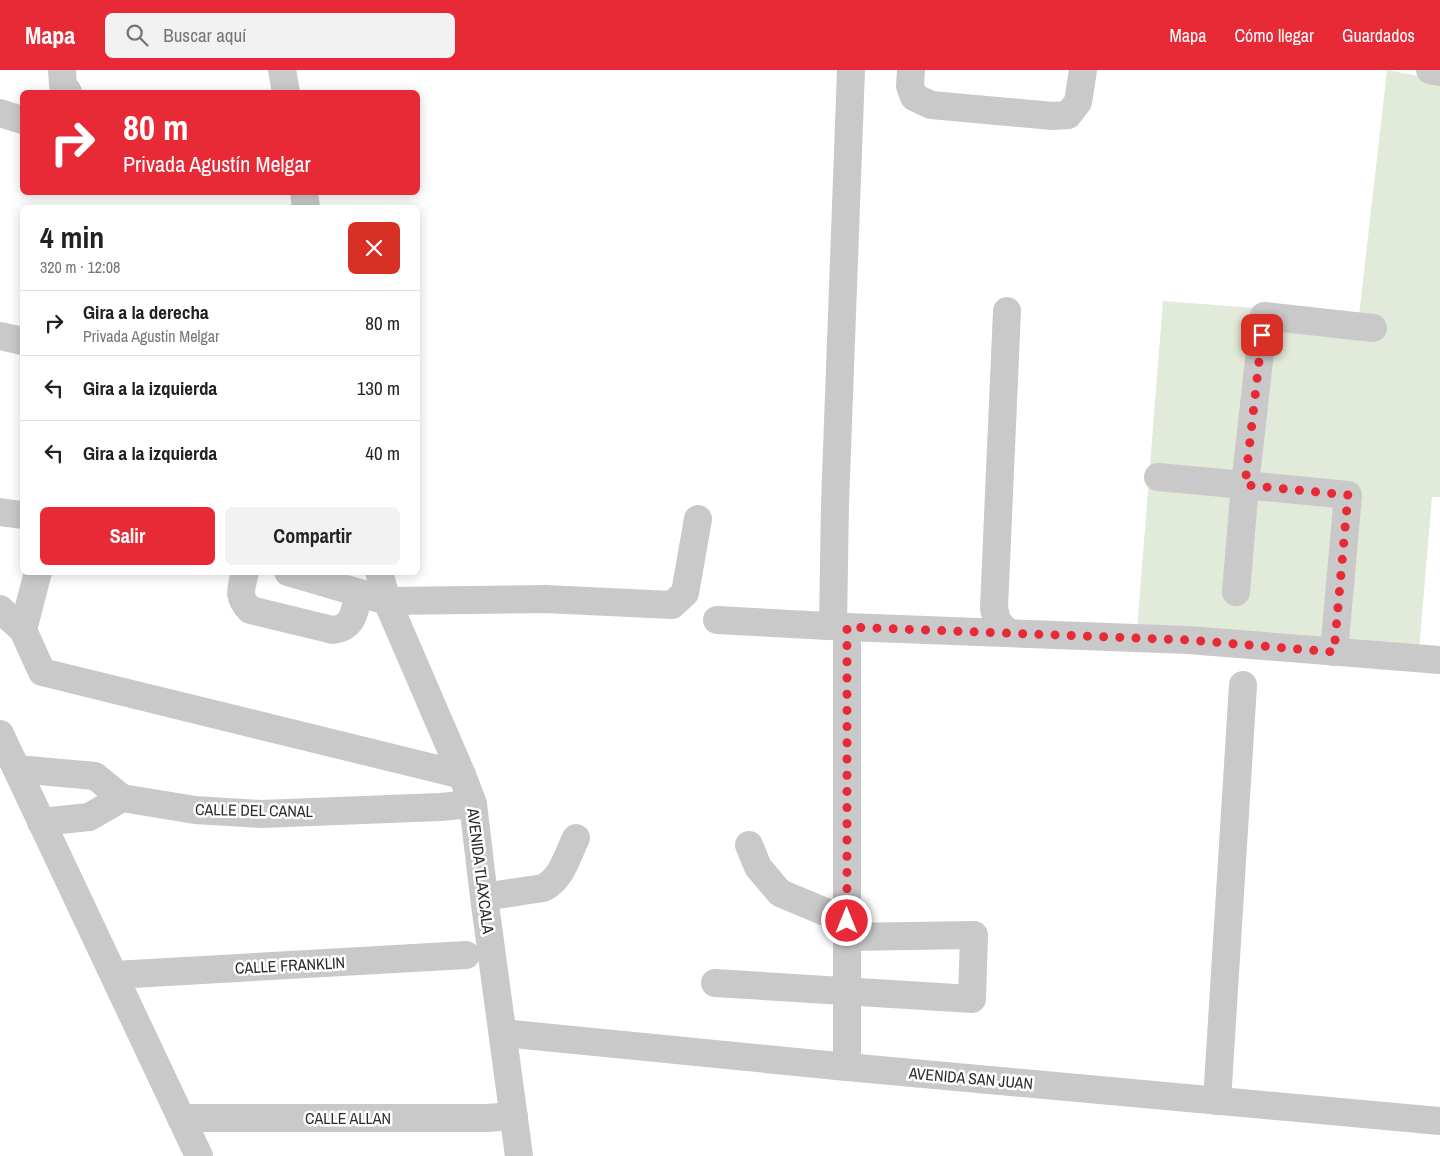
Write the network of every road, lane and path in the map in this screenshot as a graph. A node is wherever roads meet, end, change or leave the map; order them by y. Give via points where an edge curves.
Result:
1 (62, 70) edge
2 (282, 70) edge
3 (851, 70) edge
4 (912, 70) edge
5 (1084, 70) edge
6 (1430, 70) edge
7 (1440, 72) edge
8 (67, 90) edge
9 (286, 90) edge
10 (0, 113) edge
11 (20, 119) edge
12 (1007, 311) dead end
13 (1373, 328) dead end
14 (0, 336) edge
15 (20, 341) edge
16 (1158, 477) dead end
17 (1245, 485) junction
18 (0, 512) edge
19 (20, 515) edge
20 (698, 519) dead end
21 (37, 575) edge
22 (244, 575) edge
23 (298, 575) edge
24 (380, 575) edge
25 (1236, 592) dead end
26 (359, 593) junction
27 (388, 601) junction
28 (0, 609) edge
29 (717, 620) dead end
30 (840, 627) junction
31 (23, 630) junction
32 (1008, 633) junction
33 (1334, 652) junction
34 (1440, 660) edge
35 (1243, 685) dead end
36 (0, 734) edge
37 (17, 769) junction
38 (462, 775) junction
39 (122, 798) junction
40 (473, 804) junction
41 (41, 822) junction
42 (576, 838) dead end
43 (749, 845) dead end
44 (484, 897) junction
45 (847, 929) junction
46 (466, 954) dead end
47 (114, 976) junction
48 (715, 983) dead end
49 (847, 992) junction
50 (502, 1033) junction
51 (847, 1067) junction
52 (1217, 1101) junction
53 (514, 1116) junction
54 (181, 1118) junction
55 (1440, 1122) edge
56 (524, 1152) edge
57 (199, 1156) edge

1 - 8 street
2 - 9 street
3 - 30 street via 835,504
4 - 5 street via 910,86 914,97 931,105 1053,116 1068,115 1078,102
6 - 7 street
10 - 11 street
12 - 32 street via 994,608 997,621
13 - 17 street via 1264,316
14 - 15 street
16 - 17 street
17 - 25 street
17 - 33 street via 1348,495
18 - 19 street
20 - 27 street via 685,593 672,605 546,599
21 - 31 street
22 - 26 street via 240,594 242,602 250,610 333,630 344,628 351,620
23 - 26 street
24 - 27 street, AVENIDA TLAXCALA
26 - 27 street
27 - 38 street, AVENIDA TLAXCALA
28 - 31 street
29 - 30 street
30 - 32 street
30 - 45 street
31 - 38 street via 42,672
32 - 33 street via 1188,640
33 - 34 street
35 - 52 street
36 - 37 street
37 - 39 street via 95,776
37 - 41 street
38 - 40 street, AVENIDA TLAXCALA
39 - 40 street, CALLE DEL CANAL via 195,810 261,814
39 - 41 street via 89,817
40 - 44 street, AVENIDA TLAXCALA
41 - 47 street
42 - 44 street via 552,884
43 - 45 street via 758,867 780,893
44 - 50 street, AVENIDA TLAXCALA
45 - 49 street
45 - 49 street via 974,935 972,999
46 - 47 street, CALLE FRANKLIN
47 - 54 street
48 - 49 street
49 - 51 street
50 - 51 street, AVENIDA SAN JUAN
50 - 53 street, AVENIDA TLAXCALA
51 - 52 street, AVENIDA SAN JUAN
52 - 55 street, AVENIDA SAN JUAN
53 - 54 street, CALLE ALLAN
53 - 56 street, AVENIDA TLAXCALA
54 - 57 street

